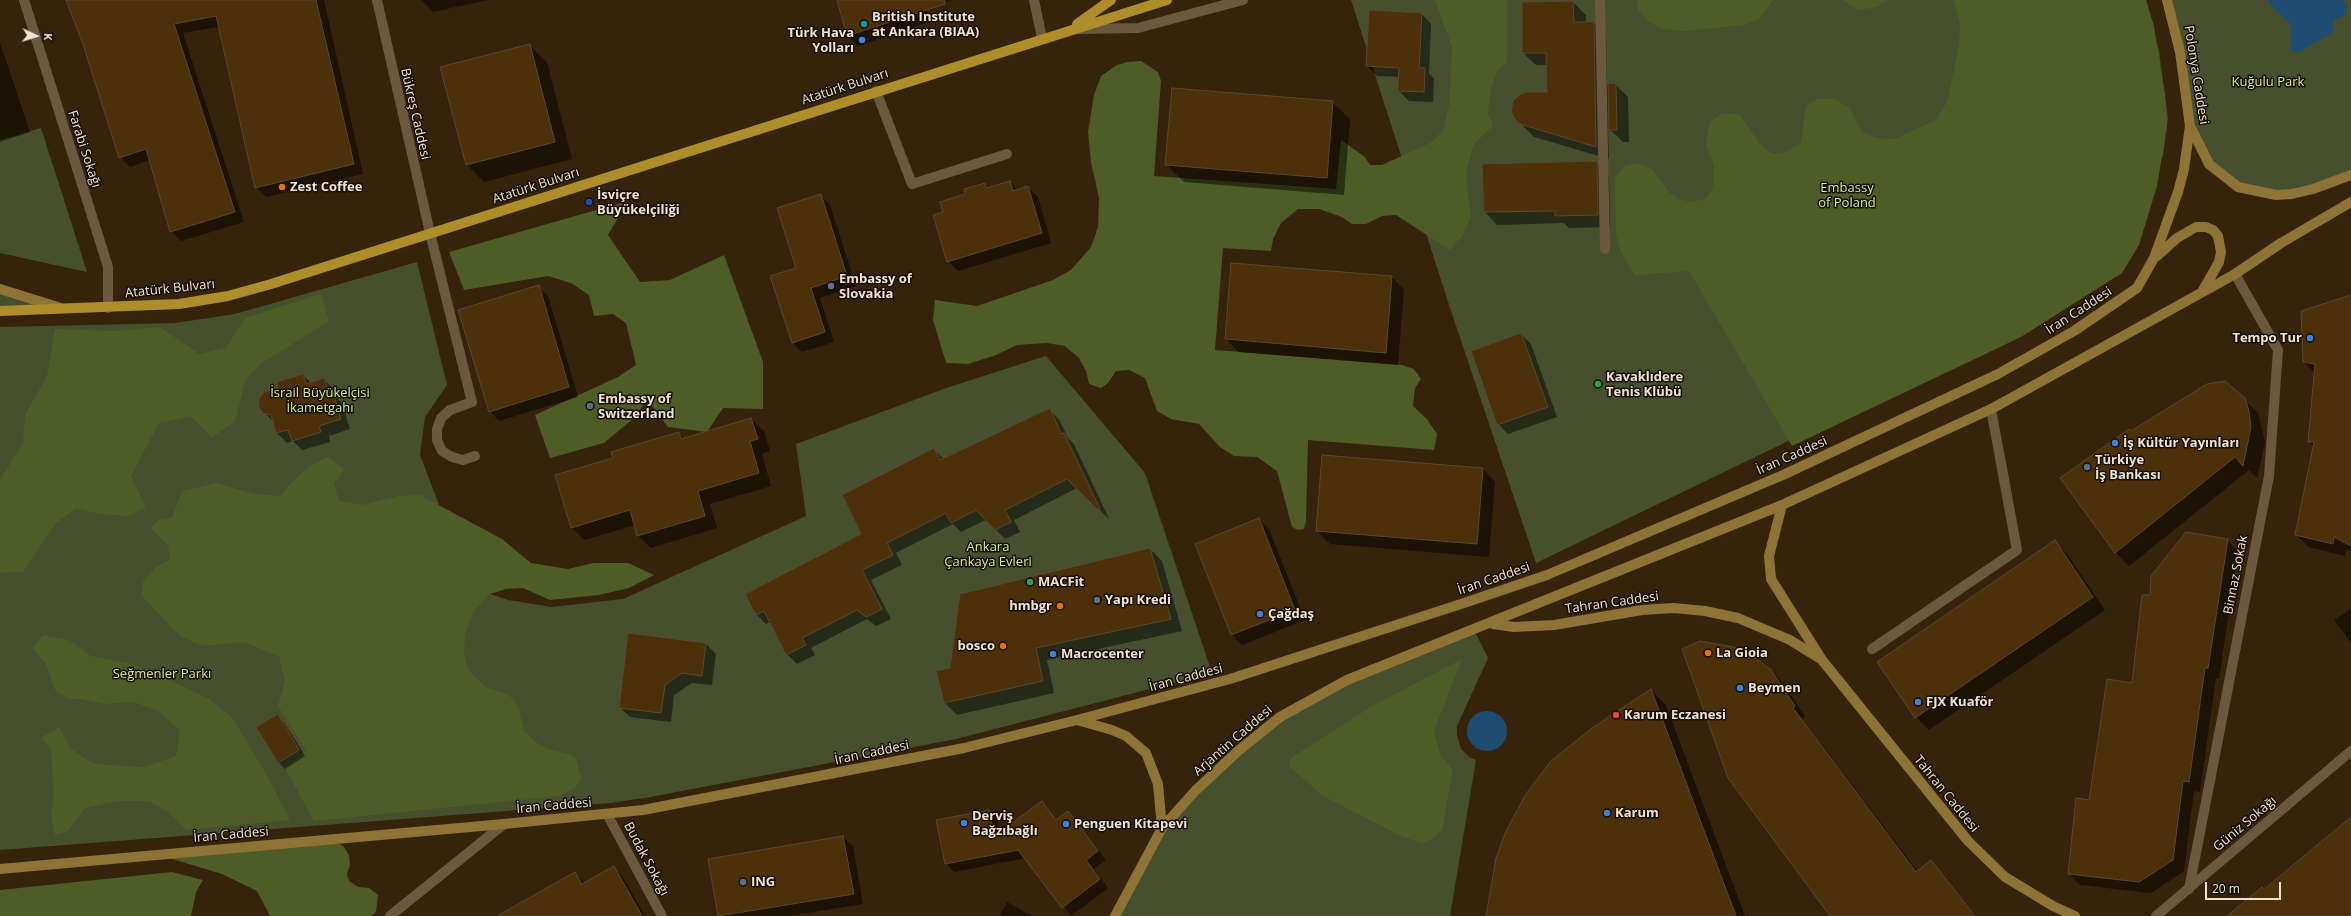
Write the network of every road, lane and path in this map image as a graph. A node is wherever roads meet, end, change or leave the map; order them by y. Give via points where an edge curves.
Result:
1 (24, 0) edge
2 (377, 0) edge
3 (1034, 0) edge
4 (1112, 0) edge
5 (1167, 0) edge
6 (1243, 0) edge
7 (1600, 0) edge
8 (2168, 0) edge
9 (1069, 30) junction
10 (1042, 38) junction
11 (876, 91) junction
12 (2190, 126) junction
13 (1007, 154) dead end
14 (2351, 175) edge
15 (2351, 202) edge
16 (430, 233) junction
17 (1605, 249) dead end
18 (2154, 258) junction
19 (2234, 274) junction
20 (0, 289) edge
21 (2202, 292) junction
22 (108, 308) junction
23 (68, 310) junction
24 (0, 311) edge
25 (1992, 409) junction
26 (474, 456) dead end
27 (1782, 505) junction
28 (1491, 624) junction
29 (1872, 650) dead end
30 (1822, 660) junction
31 (1077, 720) junction
32 (2351, 751) edge
33 (607, 814) junction
34 (504, 824) junction
35 (1162, 828) junction
36 (0, 868) edge
37 (2189, 889) junction
38 (390, 916) edge
39 (662, 916) edge
40 (1114, 916) edge
41 (2075, 916) edge
42 (2156, 916) edge

1 - 22 street, Farabi Sokağı via 108,267
2 - 16 street, Bükreş Caddesi
3 - 10 street
4 - 9 main road, Atatürk Bulvarı
5 - 9 main road, Atatürk Bulvarı
6 - 9 street via 1138,28
7 - 17 street
8 - 12 main road, Polonya Caddesi via 2180,52
9 - 10 main road, Atatürk Bulvarı
10 - 11 main road, Atatürk Bulvarı
11 - 13 street via 912,184
11 - 16 main road, Atatürk Bulvarı
12 - 14 main road, Polonya Caddesi via 2209,164 2238,187 2276,195 2292,194
12 - 18 main road, İran Caddesi via 2178,192
15 - 19 main road
16 - 22 main road, Atatürk Bulvarı via 228,296 179,304
16 - 26 street, Bükreş Caddesi via 472,402 450,410 441,418 437,440 442,451 452,457 463,460
18 - 21 main road via 2177,238 2196,227 2213,230 2218,236 2221,252 2219,262
18 - 31 main road, İran Caddesi via 2137,288 2074,331 1998,374 1783,475 1547,574 1230,679
19 - 21 main road
19 - 37 street, Binnaz Sokak via 2278,350 2270,468
20 - 23 main road
21 - 25 main road
22 - 23 main road, Atatürk Bulvarı
23 - 24 main road, Atatürk Bulvarı
25 - 27 main road
25 - 29 street via 2017,550
27 - 28 main road
27 - 30 main road, Tahran Caddesi via 1769,556 1771,579
28 - 30 main road, Tahran Caddesi via 1514,627 1554,625 1642,610 1674,608 1706,611 1738,618 1790,640
28 - 35 main road, Arjantin Caddesi via 1347,680 1280,717 1195,791
30 - 41 main road, Tahran Caddesi via 1968,841 2005,877
31 - 33 main road, İran Caddesi via 964,748 842,773 643,810
31 - 35 main road via 1126,736 1146,753 1158,784
32 - 37 street, Güniz Sokağı
33 - 34 main road, İran Caddesi
33 - 39 street, Budak Sokağı
34 - 36 main road, İran Caddesi
34 - 38 street
35 - 40 main road, Arjantin Caddesi
37 - 42 street, Güniz Sokağı

